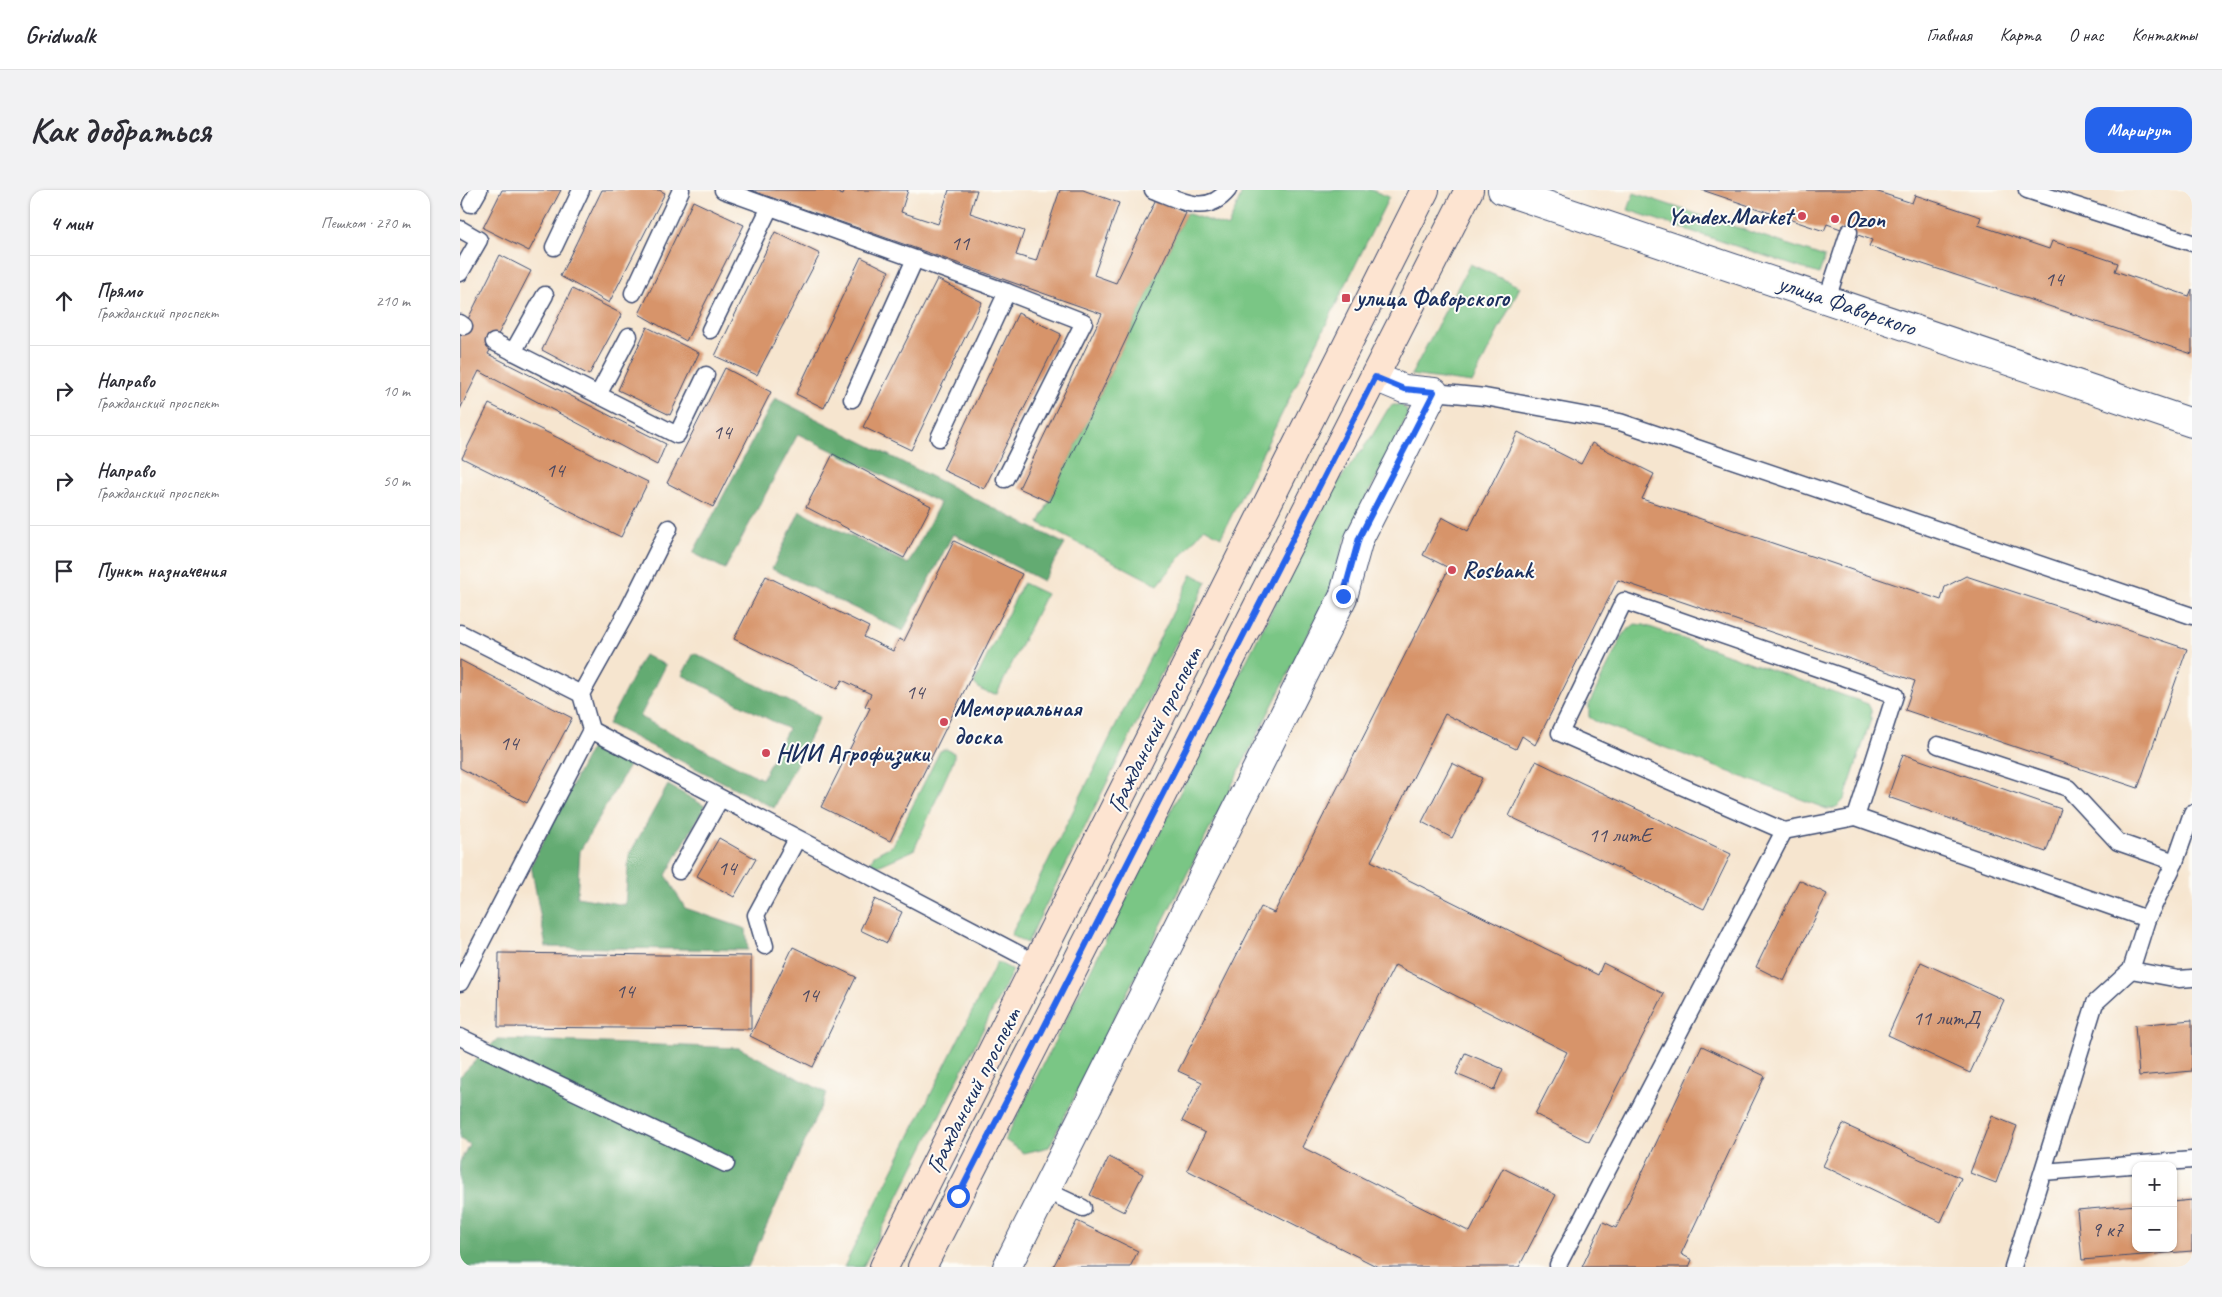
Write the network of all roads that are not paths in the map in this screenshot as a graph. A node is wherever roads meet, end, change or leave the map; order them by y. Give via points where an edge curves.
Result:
1 (581, 190) edge
2 (681, 190) edge
3 (723, 190) edge
4 (1153, 190) edge
5 (1228, 190) edge
6 (1425, 190) edge
7 (1469, 190) edge
8 (1502, 190) edge
9 (2027, 190) edge
10 (770, 207) junction
11 (460, 229) edge
12 (1849, 232) dead end
13 (2192, 243) edge
14 (554, 247) dead end
15 (915, 259) junction
16 (460, 273) edge
17 (1006, 292) junction
18 (633, 293) dead end
19 (545, 295) dead end
20 (1827, 299) junction
21 (710, 330) dead end
22 (629, 336) dead end
23 (494, 342) dead end
24 (513, 352) junction
25 (706, 375) dead end
26 (1375, 377) junction
27 (1434, 392) junction
28 (598, 395) junction
29 (852, 399) dead end
30 (2192, 423) edge
31 (938, 438) dead end
32 (1004, 479) dead end
33 (669, 528) dead end
34 (2192, 616) edge
35 (460, 633) edge
36 (581, 694) junction
37 (590, 730) junction
38 (1938, 745) dead end
39 (720, 799) junction
40 (2192, 813) edge
41 (1856, 817) junction
42 (1784, 831) junction
43 (797, 840) junction
44 (2175, 862) junction
45 (679, 871) dead end
46 (2147, 919) junction
47 (765, 946) dead end
48 (1036, 963) junction
49 (2131, 970) junction
50 (2192, 978) edge
51 (460, 983) edge
52 (460, 1037) edge
53 (2192, 1160) edge
54 (726, 1164) dead end
55 (2043, 1172) junction
56 (1045, 1190) junction
57 (1083, 1208) dead end
58 (1558, 1265) dead end
59 (884, 1267) edge
60 (922, 1267) edge
61 (1006, 1267) edge
62 (2013, 1267) edge

1 - 14 lane
2 - 18 lane
3 - 10 lane
4 - 5 lane via 1202,205 1219,201
6 - 48 main road, Гражданский проспект
7 - 26 main road, Гражданский проспект
8 - 20 street, улица Фаворского
9 - 13 lane
10 - 15 lane
10 - 21 lane
11 - 16 lane via 479,240
12 - 20 lane
15 - 17 lane
15 - 29 lane
17 - 31 lane
17 - 32 lane via 1084,322
19 - 24 lane
20 - 30 street, улица Фаворского
22 - 28 lane
23 - 24 lane
24 - 28 lane
25 - 28 lane via 677,435
26 - 27 street via 1404,389
26 - 60 main road, Гражданский проспект
27 - 34 lane via 1485,397 1620,422
27 - 56 street via 1359,538 1339,606
33 - 36 lane
35 - 36 lane
36 - 37 lane
37 - 39 lane
37 - 51 lane
38 - 44 lane via 2068,788 2118,842
39 - 43 lane
39 - 45 lane
40 - 44 lane
41 - 42 lane
41 - 42 lane via 1895,695 1624,602 1560,733
41 - 46 lane
42 - 58 lane
43 - 47 lane via 756,915
43 - 48 lane
44 - 46 lane
46 - 49 lane
48 - 59 main road, Гражданский проспект
49 - 50 lane via 2178,979
49 - 55 lane via 2095,1003
52 - 54 lane
53 - 55 lane
55 - 62 lane
56 - 57 lane
56 - 61 street

